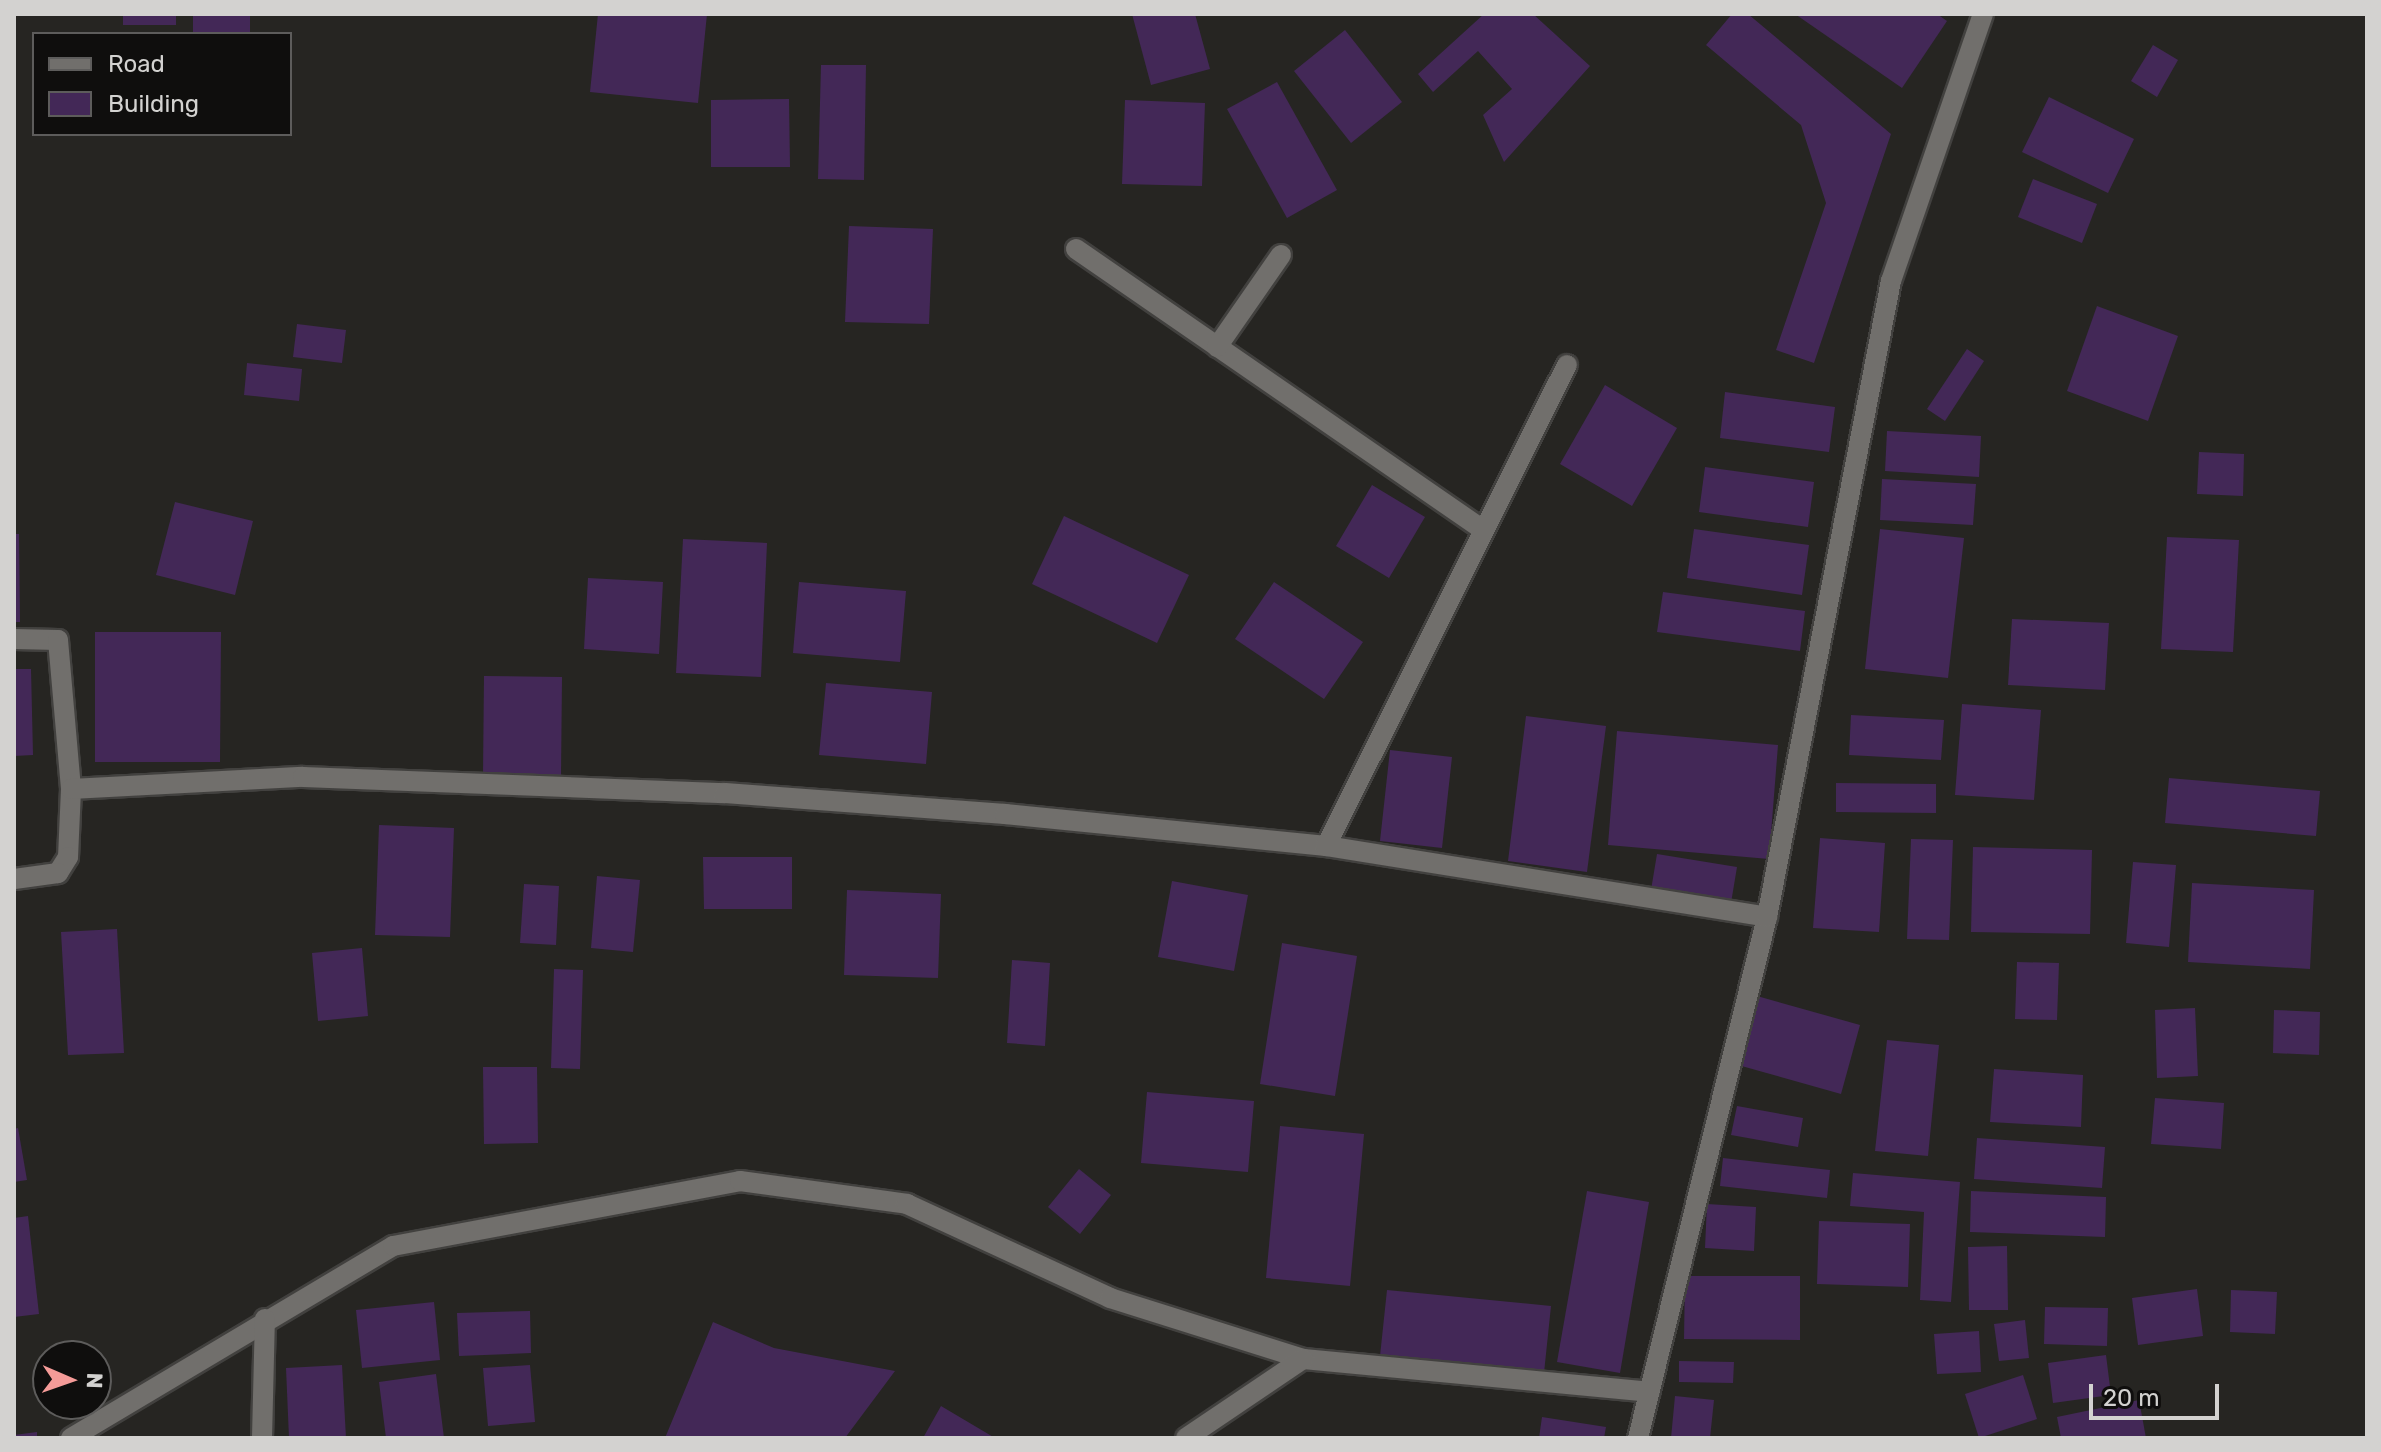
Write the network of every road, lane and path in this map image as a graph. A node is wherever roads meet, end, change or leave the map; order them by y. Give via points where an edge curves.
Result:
1 (1983, 14) edge
2 (1076, 249) dead end
3 (1281, 255) dead end
4 (1217, 347) junction
5 (1567, 365) dead end
6 (1481, 528) junction
7 (14, 639) edge
8 (71, 789) junction
9 (1326, 846) junction
10 (14, 879) edge
11 (1767, 917) junction
12 (265, 1319) junction
13 (1303, 1359) junction
14 (1649, 1392) junction
15 (71, 1438) edge
16 (262, 1438) edge
17 (1186, 1438) edge
18 (1638, 1438) edge

1 - 11 street via 1891,281
2 - 4 street
3 - 4 street
4 - 6 street
5 - 6 street
6 - 9 street
7 - 8 street via 58,640
8 - 9 street via 303,777 725,793
8 - 10 street via 68,857 58,873
9 - 11 street
11 - 14 street
12 - 13 street via 393,1246 740,1181 907,1204 1110,1298
12 - 15 street
12 - 16 street
13 - 14 street
13 - 17 street
14 - 18 street

